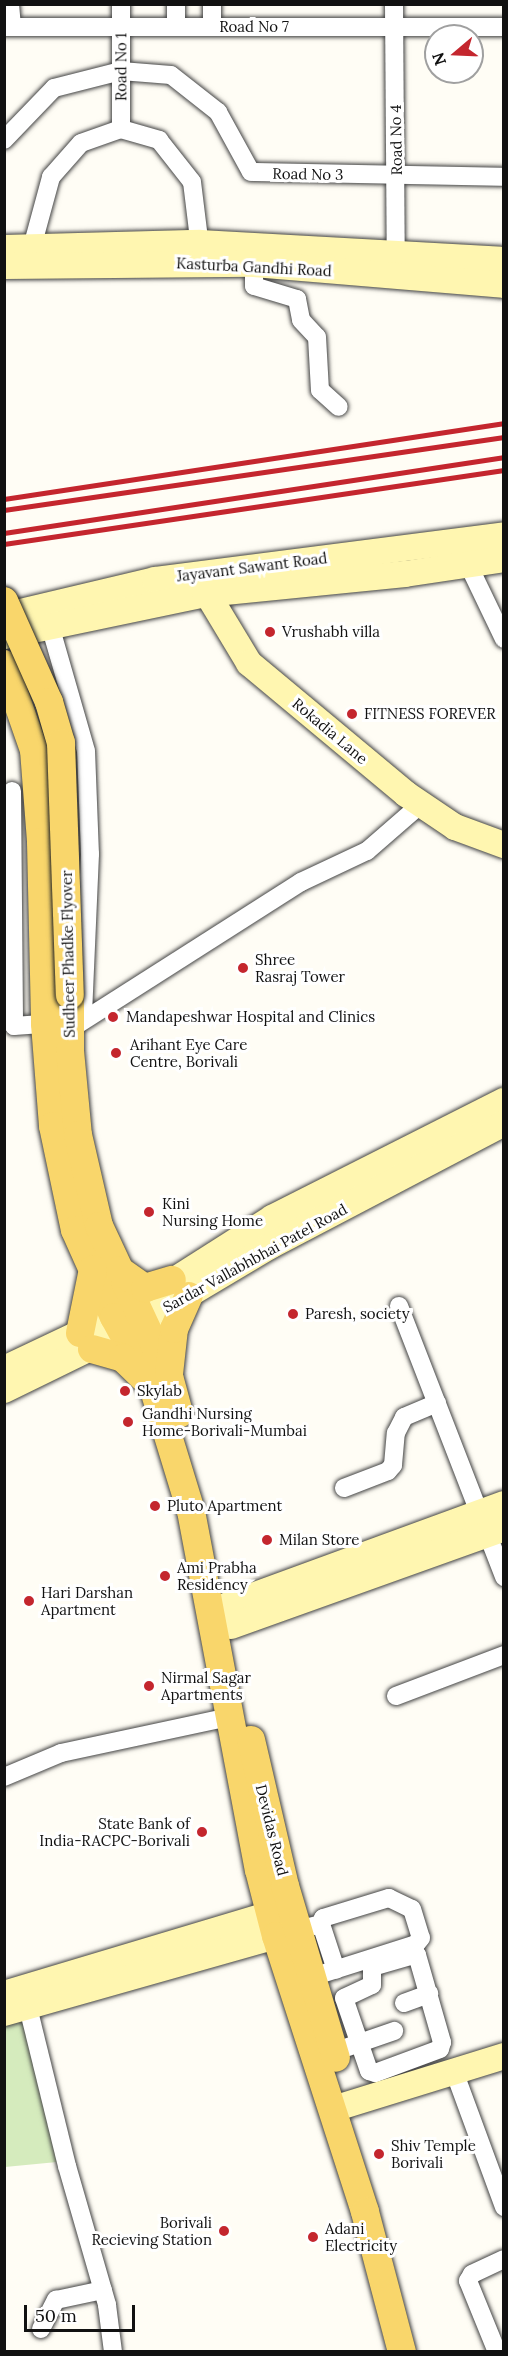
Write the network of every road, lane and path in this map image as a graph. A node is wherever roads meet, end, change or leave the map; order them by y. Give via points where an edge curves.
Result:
1 (120, 4) edge
2 (394, 4) edge
3 (176, 17) edge
4 (212, 17) edge
5 (8, 20) edge
6 (121, 27) junction
7 (393, 27) junction
8 (504, 27) edge
9 (121, 72) junction
10 (121, 129) junction
11 (4, 140) edge
12 (397, 176) junction
13 (504, 177) edge
14 (4, 248) edge
15 (201, 253) junction
16 (33, 255) junction
17 (504, 261) edge
18 (254, 264) junction
19 (396, 265) junction
20 (4, 266) edge
21 (504, 285) edge
22 (339, 407) dead end
23 (504, 535) edge
24 (504, 559) edge
25 (468, 564) junction
26 (201, 584) junction
27 (4, 601) edge
28 (4, 616) edge
29 (48, 617) junction
30 (4, 636) edge
31 (504, 639) edge
32 (4, 664) edge
33 (12, 791) dead end
34 (421, 804) junction
35 (504, 845) edge
36 (57, 995) junction
37 (66, 1025) junction
38 (504, 1101) edge
39 (504, 1123) edge
40 (106, 1269) junction
41 (180, 1288) junction
42 (399, 1306) dead end
43 (129, 1319) junction
44 (86, 1341) junction
45 (4, 1369) edge
46 (161, 1383) junction
47 (4, 1390) edge
48 (437, 1403) junction
49 (344, 1488) dead end
50 (494, 1520) edge
51 (504, 1577) edge
52 (230, 1615) junction
53 (504, 1655) edge
54 (396, 1696) dead end
55 (229, 1718) junction
56 (4, 1777) edge
57 (291, 1922) junction
58 (324, 1973) junction
59 (429, 1994) junction
60 (15, 2001) edge
61 (404, 2003) dead end
62 (394, 2031) dead end
63 (347, 2047) junction
64 (504, 2056) edge
65 (454, 2071) junction
66 (342, 2106) junction
67 (504, 2207) edge
68 (504, 2259) edge
69 (103, 2290) junction
70 (41, 2329) dead end
71 (403, 2350) edge
72 (113, 2352) edge
73 (497, 2352) edge

1 - 6 street, Road No 1
2 - 7 street, Road No 4
3 - 4 street, Road No 7
3 - 6 street, Road No 7
4 - 7 street, Road No 7
5 - 6 street, Road No 7
6 - 9 street, Road No 1
7 - 8 street, Road No 7
7 - 12 street, Road No 4
9 - 10 street, Road No 1
9 - 11 street, Road No 3 via 54,88
9 - 12 street, Road No 3 via 171,75 218,112 251,172
10 - 15 street via 159,140 192,182
10 - 16 street via 81,143 51,177
12 - 13 street, Road No 3
12 - 19 street, Road No 4
14 - 16 street, Kasturba Gandhi Road
15 - 16 street, Kasturba Gandhi Road
15 - 18 street, Kasturba Gandhi Road
15 - 19 street, Kasturba Gandhi Road
16 - 20 street, Kasturba Gandhi Road
17 - 19 street, Kasturba Gandhi Road
18 - 19 street, Kasturba Gandhi Road
18 - 22 street via 254,286 297,299 301,320 317,337 320,390
19 - 21 street, Kasturba Gandhi Road
23 - 26 street, Jayavant Sawant Road
24 - 25 street, Jayavant Sawant Road
25 - 26 street, Jayavant Sawant Road
25 - 31 street
26 - 29 street, Jayavant Sawant Road via 155,580
26 - 34 street, Rokadia Lane via 249,663
27 - 36 main road, Sudheer Phadke Flyover, bridge via 49,702 61,743
28 - 29 street, Jayavant Sawant Road
29 - 30 street, Jayavant Sawant Road
29 - 37 street via 86,751 90,854
32 - 36 main road, Sudheer Phadke Flyover via 34,750
33 - 37 street via 14,1026
34 - 35 street, Rokadia Lane via 455,827
34 - 37 street via 367,851 301,882
36 - 37 main road, Sudheer Phadke Flyover
37 - 40 main road, Sudheer Phadke Flyover via 53,1126 75,1230
38 - 41 street, Sardar Vallabhbhai Patel Road via 272,1218
39 - 41 street, Sardar Vallabhbhai Patel Road via 280,1241
40 - 41 main road via 145,1288
40 - 43 main road, Sudheer Phadke Flyover
40 - 44 main road
41 - 43 street, Sardar Vallabhbhai Patel Road
41 - 46 main road
42 - 48 street
43 - 44 street, Sardar Vallabhbhai Patel Road
43 - 46 main road, Devidas Road
44 - 45 street
44 - 46 main road via 123,1358
44 - 47 street
46 - 52 main road, Devidas Road
46 - 55 main road, Devidas Road via 201,1555
48 - 49 street via 404,1417 396,1433 393,1465 388,1472
48 - 50 street
50 - 51 street
50 - 52 street
52 - 57 main road, Devidas Road via 255,1763
53 - 54 street
55 - 56 street via 61,1753
55 - 57 main road, Devidas Road via 240,1788
57 - 58 main road, Devidas Road
57 - 58 street via 322,1918 389,1898 412,1909 421,1938 416,1944
57 - 60 street
57 - 66 main road, Devidas Road
58 - 63 main road, Devidas Road
59 - 61 street
59 - 63 street via 442,2042 440,2049 375,2073
59 - 63 street via 417,1955 372,1967 372,1985 344,1998
60 - 69 street
62 - 63 street
63 - 66 main road, Devidas Road
64 - 65 street
65 - 66 street
65 - 67 street
66 - 71 main road, Devidas Road
68 - 73 street via 472,2274 468,2281
69 - 70 street via 56,2300
69 - 72 street

